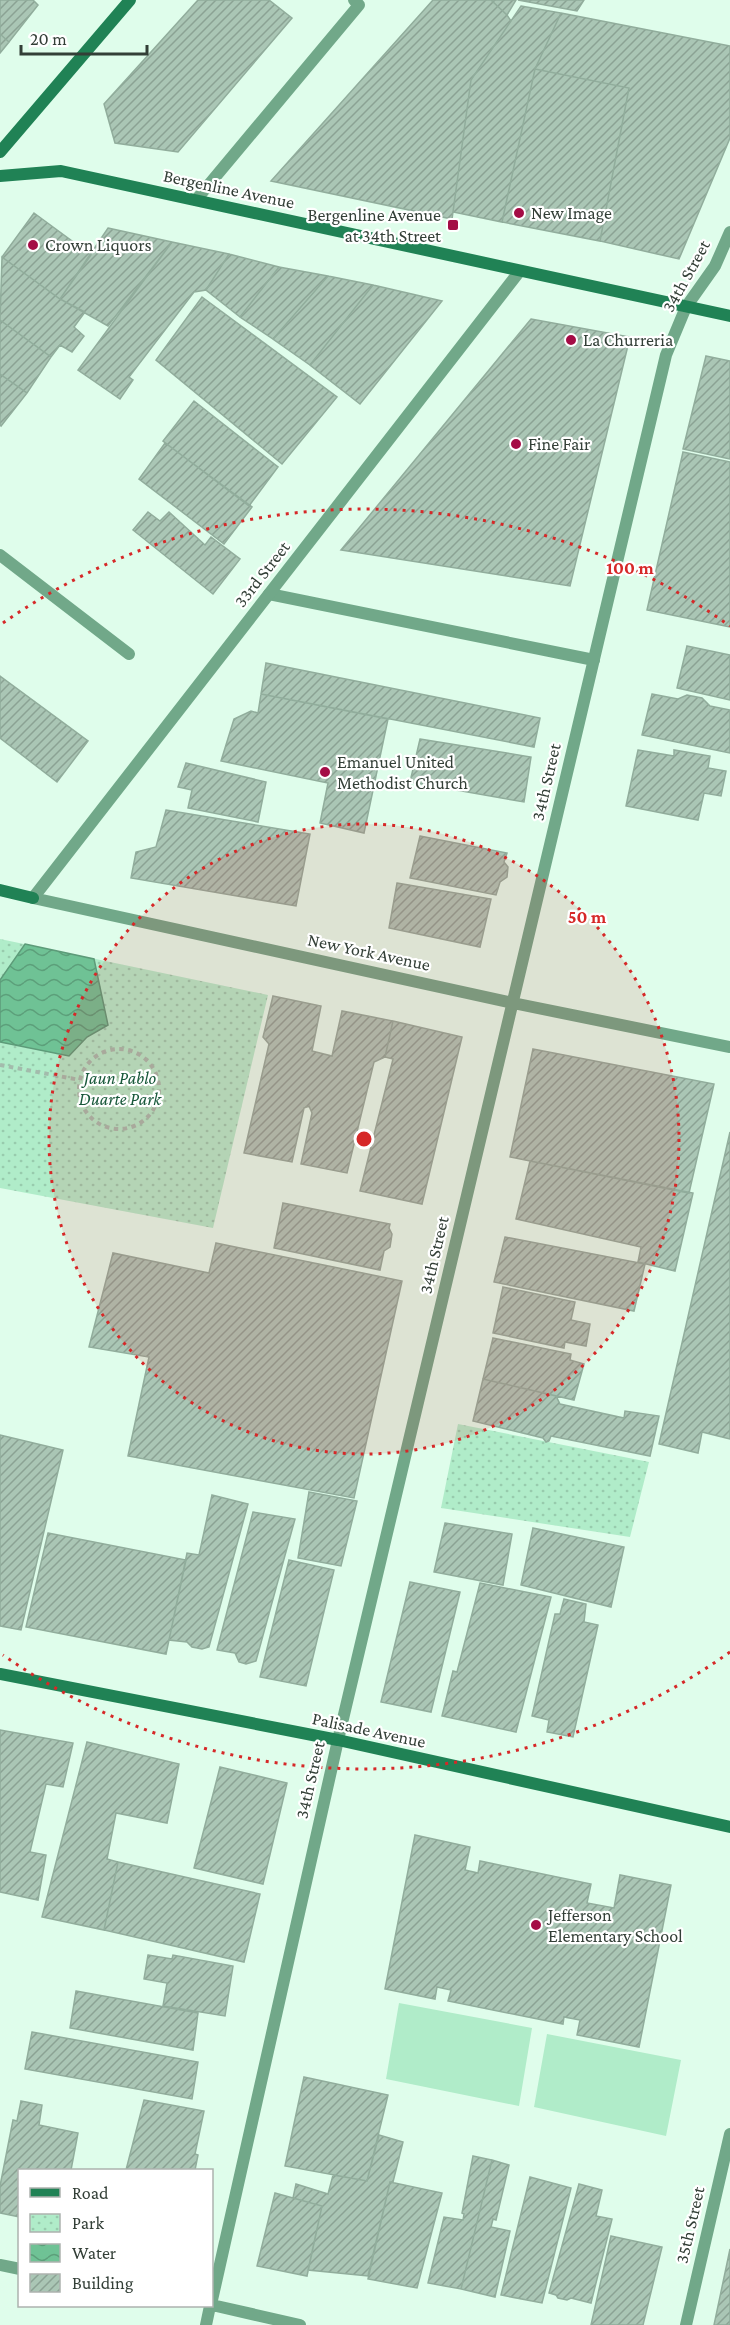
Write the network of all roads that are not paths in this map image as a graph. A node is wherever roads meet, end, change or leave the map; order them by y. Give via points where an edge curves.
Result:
1 (130, 0) edge
2 (354, 0) edge
3 (0, 152) edge
4 (0, 176) edge
5 (196, 200) junction
6 (730, 232) edge
7 (519, 272) junction
8 (686, 307) junction
9 (730, 316) edge
10 (0, 555) edge
11 (269, 594) junction
12 (129, 654) dead end
13 (594, 660) junction
14 (0, 890) edge
15 (33, 898) junction
16 (513, 1003) junction
17 (730, 1047) edge
18 (0, 1674) edge
19 (338, 1740) junction
20 (730, 1827) edge
21 (730, 2134) edge
22 (0, 2265) edge
23 (18, 2269) edge
24 (213, 2296) edge
25 (213, 2305) edge
26 (210, 2307) edge
27 (206, 2325) edge
28 (300, 2325) edge
29 (686, 2325) edge

1 - 3 street
2 - 5 street via 359,5
4 - 5 street, Bergenline Avenue via 61,171
5 - 7 street, Bergenline Avenue
6 - 8 street, 34th Street via 715,266
7 - 8 street, Bergenline Avenue
7 - 11 street, 33rd Street
8 - 9 street, Bergenline Avenue
8 - 13 street, 34th Street via 666,355
10 - 12 street
11 - 13 street
11 - 15 street, 33rd Street
13 - 16 street, 34th Street
14 - 15 street, New York Avenue
15 - 16 street, New York Avenue
16 - 17 street, New York Avenue
16 - 19 street, 34th Street
18 - 19 street, Palisade Avenue
19 - 20 street, Palisade Avenue
19 - 24 street, 34th Street
21 - 29 street, 35th Street
22 - 23 street
25 - 28 street
26 - 27 street

